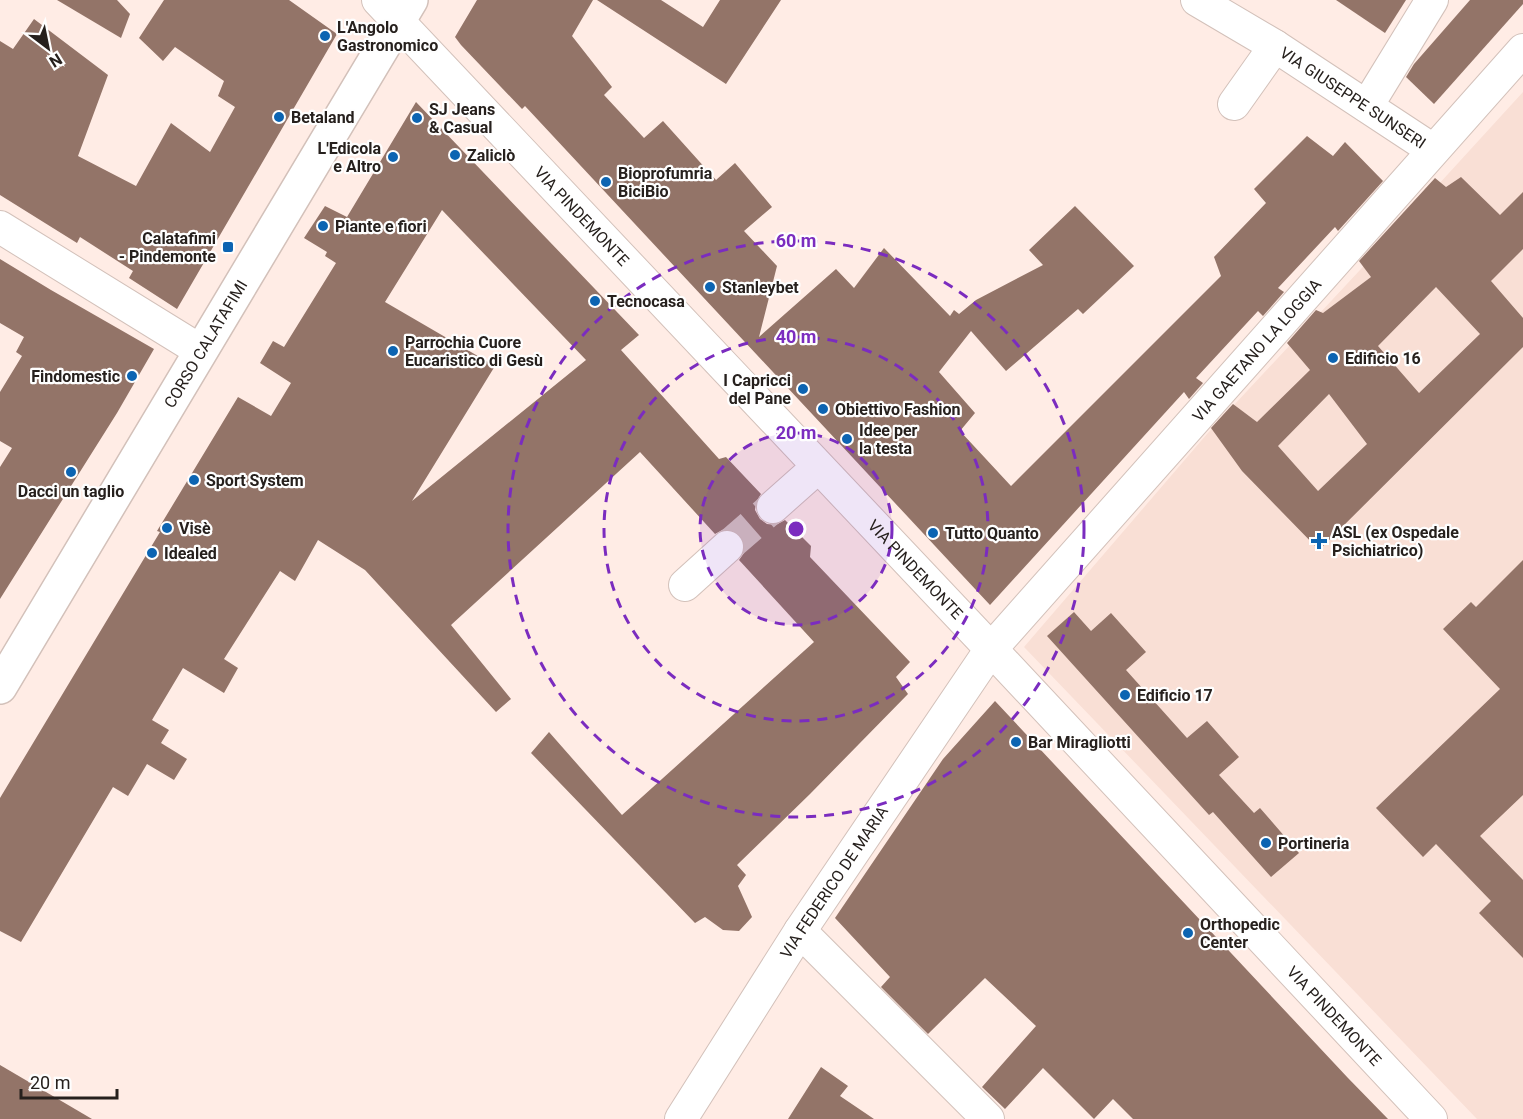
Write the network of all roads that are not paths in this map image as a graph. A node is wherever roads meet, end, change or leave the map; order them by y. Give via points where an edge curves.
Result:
1 (1197, 0) edge
2 (1432, 0) edge
3 (396, 7) edge
4 (1275, 46) junction
5 (1523, 50) edge
6 (1234, 104) dead end
7 (1367, 106) junction
8 (1433, 150) junction
9 (0, 227) edge
10 (201, 351) junction
11 (818, 467) junction
12 (773, 507) tunnel mouth
13 (727, 547) tunnel mouth
14 (684, 585) dead end
15 (991, 649) junction
16 (0, 687) edge
17 (800, 931) junction
18 (681, 1119) edge
19 (988, 1119) edge
20 (1431, 1119) edge

1 - 4 street, VIA GIUSEPPE SUNSERI
2 - 7 street
3 - 10 main road, CORSO CALATAFIMI
3 - 11 street, VIA PINDEMONTE
4 - 6 street, VIA GIUSEPPE SUNSERI
4 - 7 street, VIA GIUSEPPE SUNSERI
5 - 8 street, VIA GAETANO LA LOGGIA
7 - 8 street, VIA GIUSEPPE SUNSERI
8 - 15 street, VIA GAETANO LA LOGGIA
9 - 10 street
10 - 16 main road, CORSO CALATAFIMI
11 - 12 street
11 - 15 street, VIA PINDEMONTE
13 - 14 street
15 - 17 street, VIA FEDERICO DE MARIA
15 - 20 street, VIA PINDEMONTE
17 - 18 street, VIA FEDERICO DE MARIA
17 - 19 street

